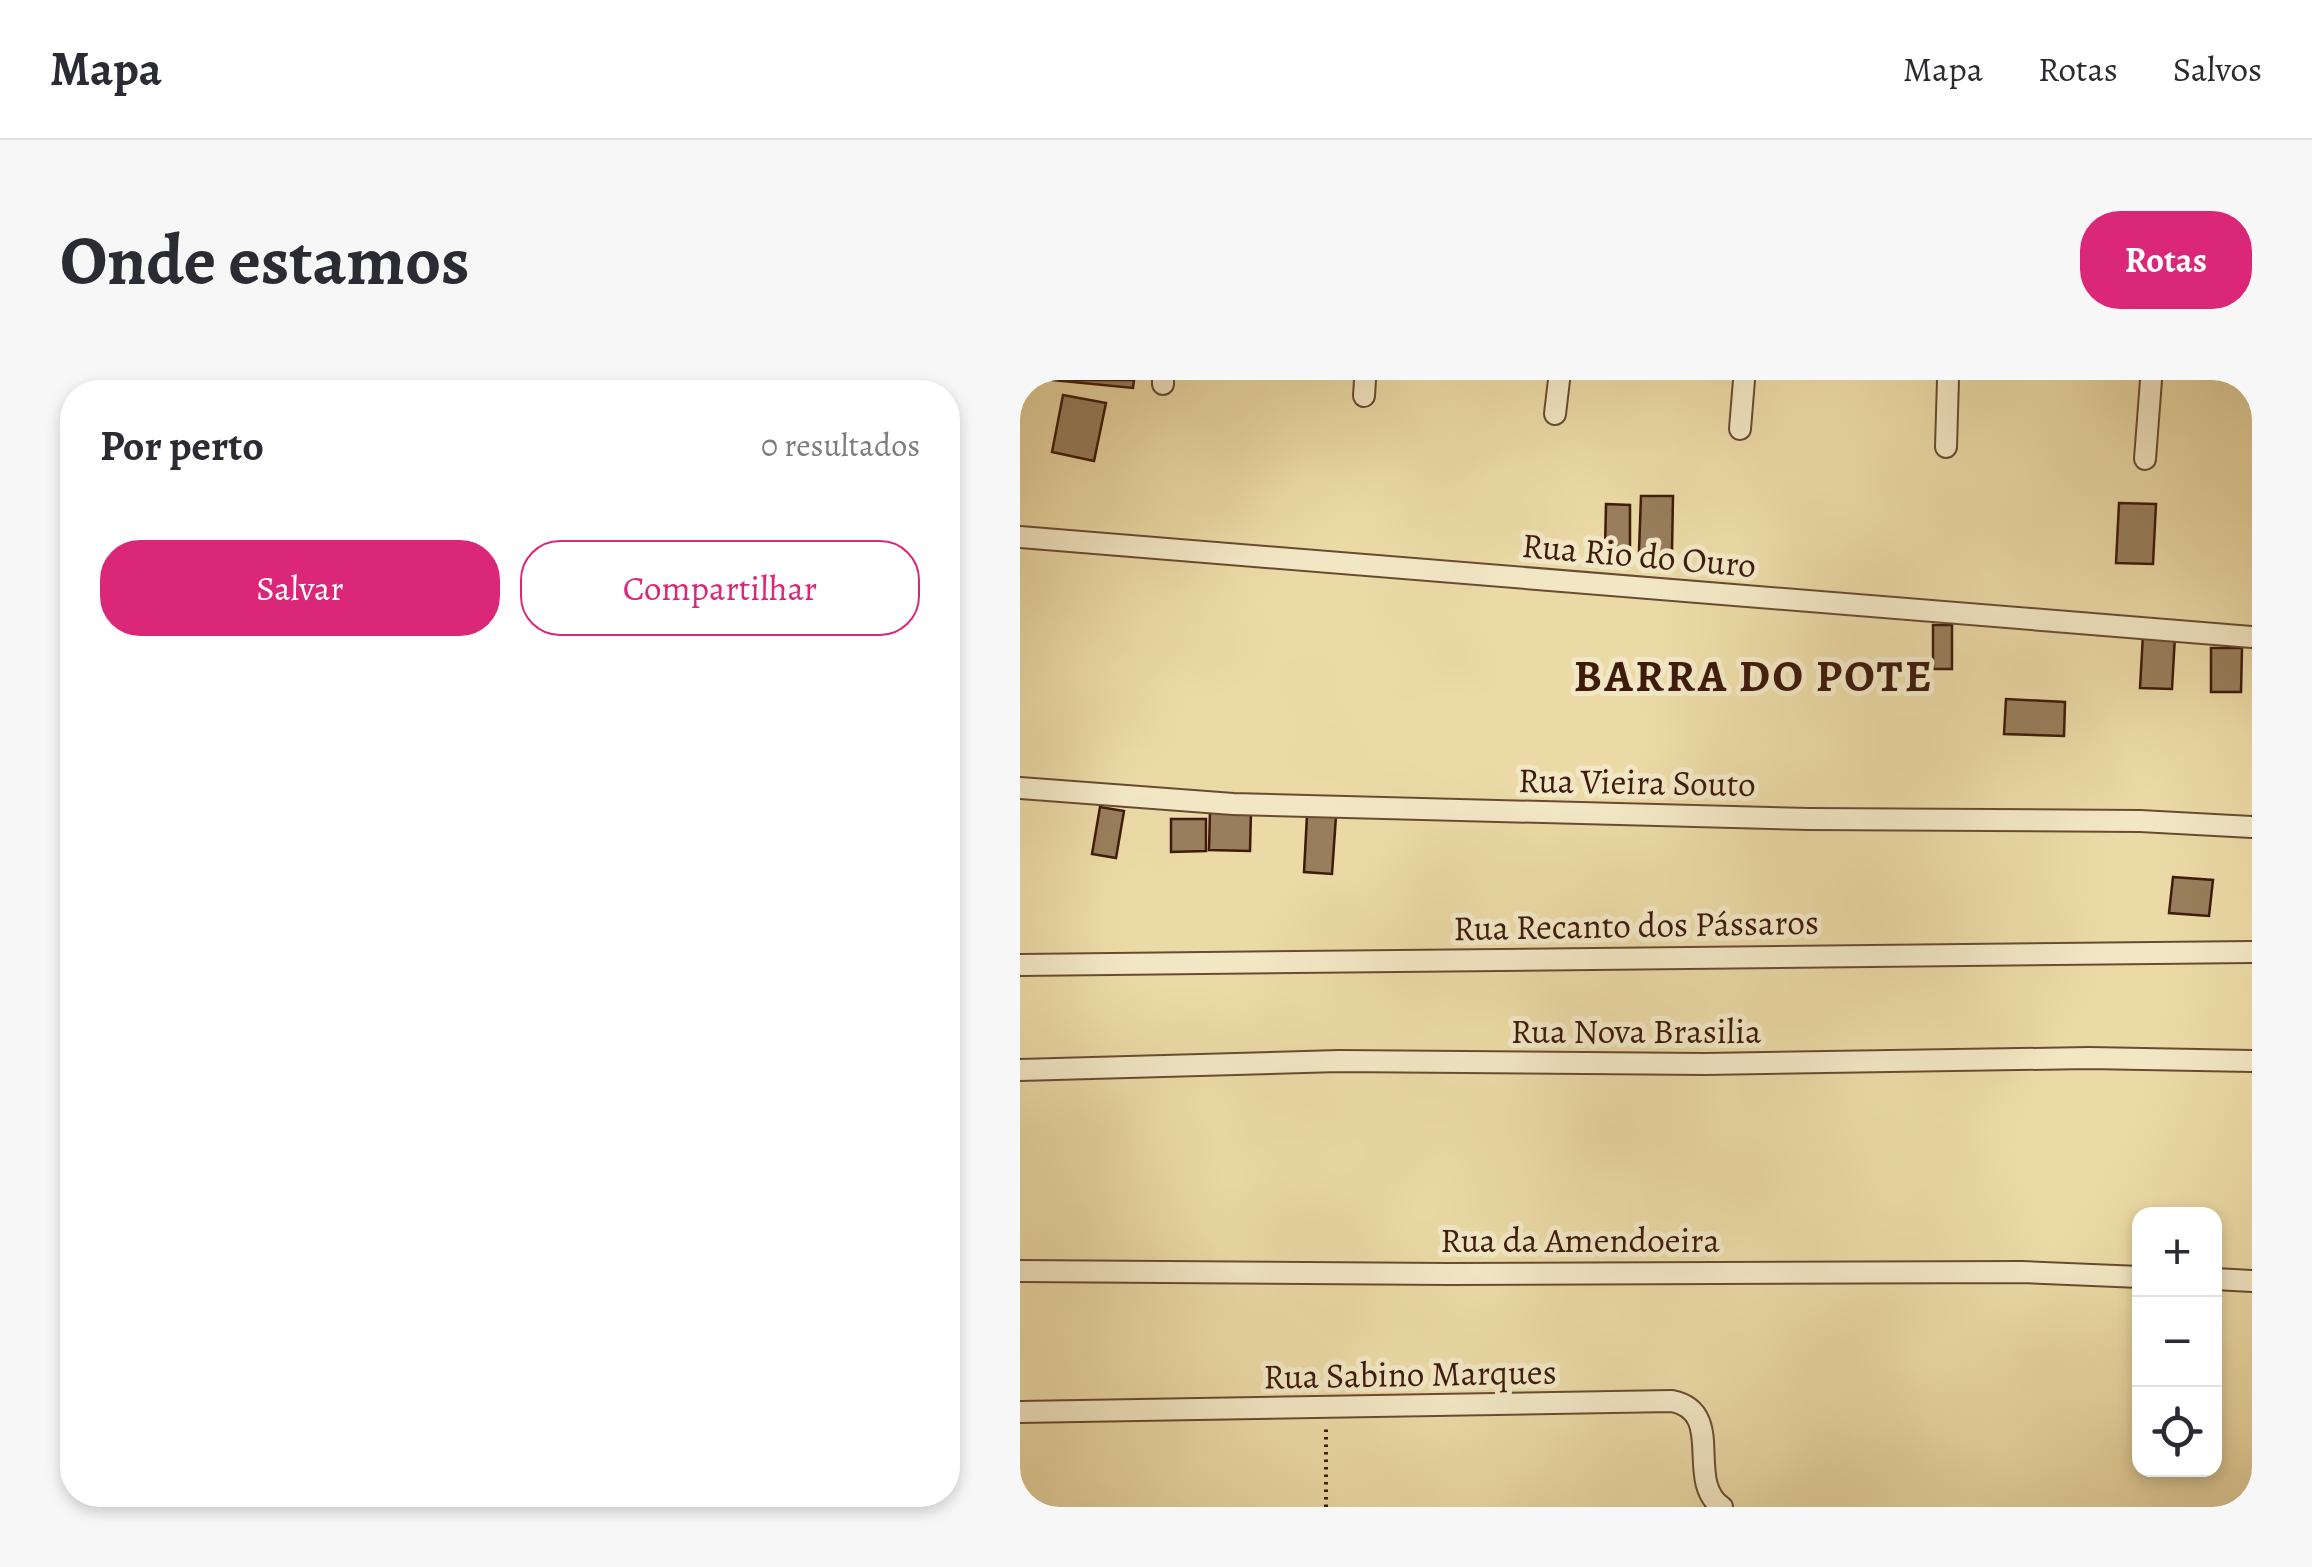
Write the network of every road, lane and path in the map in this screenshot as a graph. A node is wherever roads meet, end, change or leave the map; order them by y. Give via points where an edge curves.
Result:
1 (1559, 380) edge
2 (1744, 380) edge
3 (1948, 380) edge
4 (2152, 380) edge
5 (1555, 414) dead end
6 (1740, 430) dead end
7 (1946, 447) dead end
8 (2145, 459) dead end
9 (1020, 537) edge
10 (2252, 637) edge
11 (1020, 788) edge
12 (2252, 827) edge
13 (2252, 952) edge
14 (1020, 965) edge
15 (2252, 1061) edge
16 (1020, 1070) edge
17 (1020, 1271) edge
18 (2132, 1277) edge
19 (2222, 1280) edge
20 (2252, 1281) edge
21 (1326, 1409) junction
22 (1020, 1412) edge
23 (1326, 1507) edge
24 (1722, 1507) edge

1 - 5 street
2 - 6 street
3 - 7 street
4 - 8 street
9 - 10 street, Rua Rio do Ouro
11 - 12 street, Rua Vieira Souto via 1233,804
13 - 14 street, Rua Recanto dos Pássaros
15 - 16 street, Rua Nova Brasilia via 1339,1061
17 - 18 street, Rua da Amendoeira
19 - 20 street
21 - 22 street, Rua Sabino Marques
21 - 23 path
21 - 24 street, Rua Sabino Marques via 1684,1404 1700,1421 1706,1482

